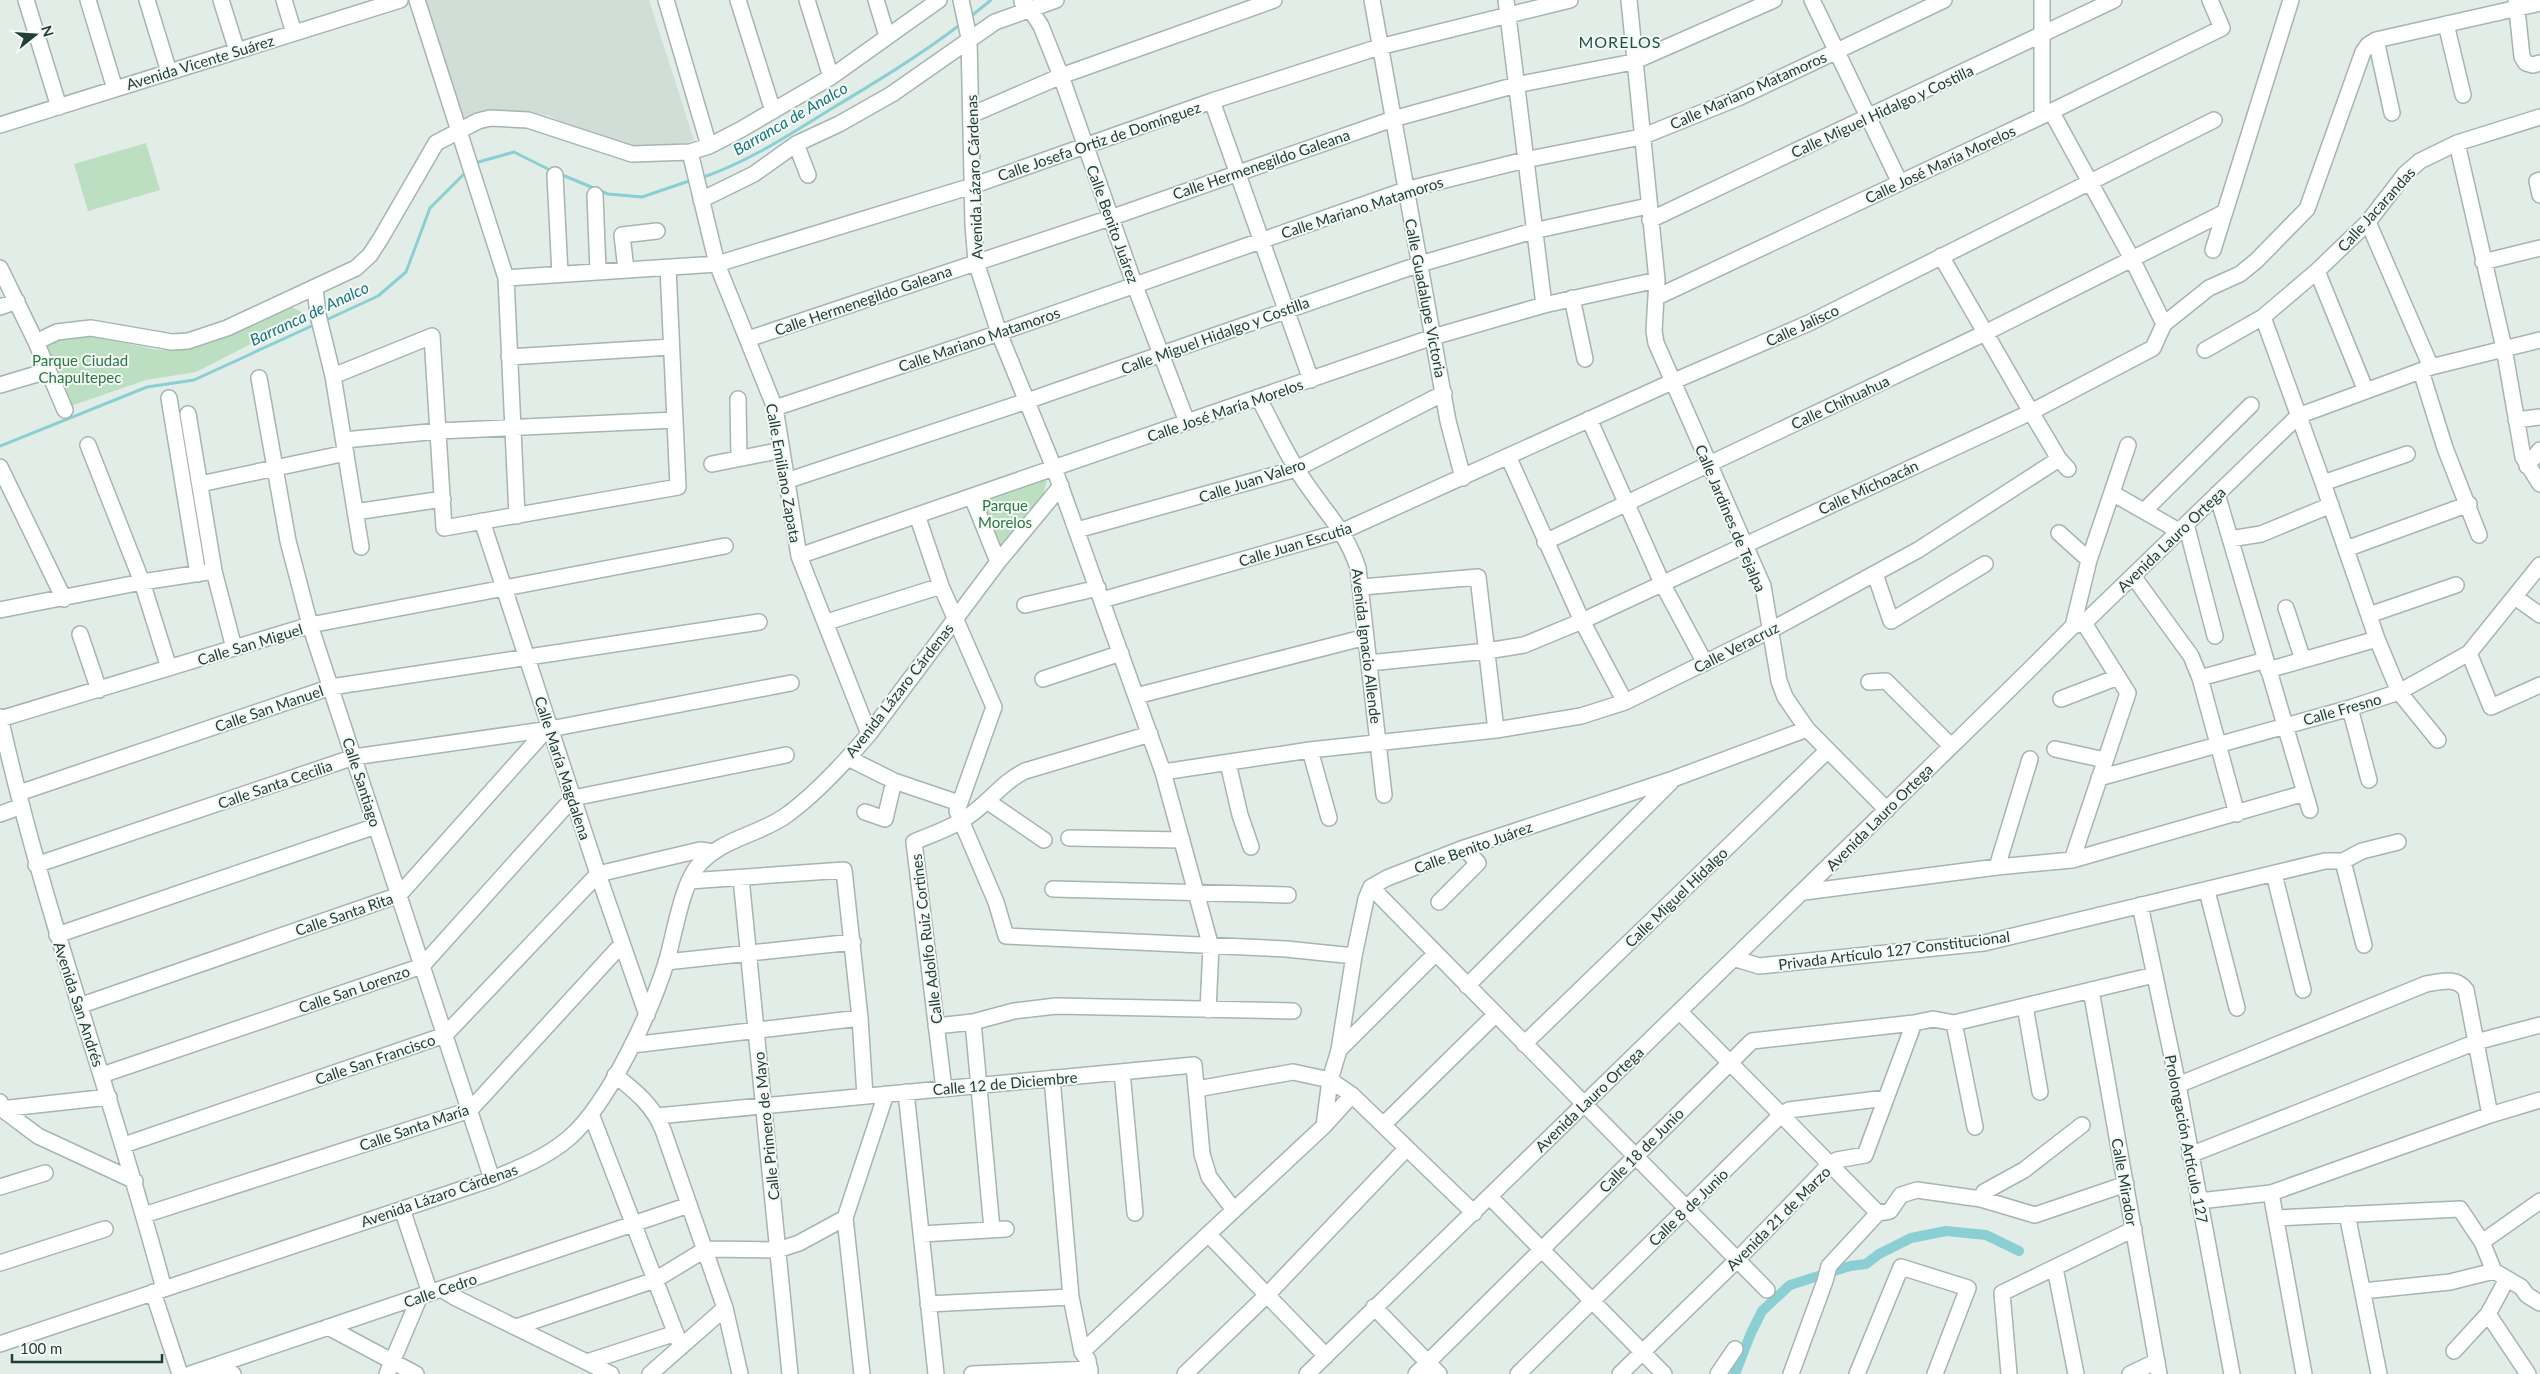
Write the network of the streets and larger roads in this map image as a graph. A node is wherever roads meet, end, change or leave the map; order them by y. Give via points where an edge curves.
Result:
1 (26, 0) edge
2 (88, 0) edge
3 (147, 0) edge
4 (221, 0) edge
5 (284, 0) edge
6 (400, 0) edge
7 (417, 0) edge
8 (666, 0) edge
9 (738, 0) edge
10 (807, 0) edge
11 (876, 0) edge
12 (939, 0) edge
13 (961, 0) edge
14 (1056, 0) edge
15 (1274, 0) edge
16 (1372, 0) edge
17 (1570, 0) edge
18 (1629, 0) edge
19 (1774, 0) edge
20 (1812, 0) edge
21 (1944, 0) edge
22 (2042, 0) edge
23 (2114, 0) edge
24 (2210, 0) edge
25 (2292, 0) edge
26 (2540, 3) edge
27 (1025, 4) edge
28 (2517, 4) edge
29 (354, 7) edge
30 (1507, 7) edge
31 (2446, 24) junction
32 (294, 33) junction
33 (968, 34) junction
34 (887, 36) junction
35 (2041, 36) junction
36 (2376, 40) junction
37 (1379, 47) junction
38 (237, 51) junction
39 (1836, 52) junction
40 (1633, 62) junction
41 (2540, 63) edge
42 (169, 72) junction
43 (1061, 76) junction
44 (831, 77) junction
45 (1516, 85) junction
46 (115, 89) junction
47 (2463, 95) dead end
48 (1212, 102) junction
49 (59, 107) junction
50 (773, 111) junction
51 (2392, 113) dead end
52 (2046, 114) junction
53 (971, 115) junction
54 (1868, 117) junction
55 (2540, 117) edge
56 (1393, 119) junction
57 (2214, 120) dead end
58 (0, 125) edge
59 (459, 131) junction
60 (1641, 137) junction
61 (2457, 143) junction
62 (796, 144) junction
63 (709, 146) junction
64 (1085, 146) junction
65 (690, 152) junction
66 (1525, 160) junction
67 (1236, 172) junction
68 (555, 175) dead end
69 (808, 176) dead end
70 (2091, 182) junction
71 (1900, 183) junction
72 (972, 186) junction
73 (1406, 190) junction
74 (699, 194) junction
75 (594, 195) dead end
76 (2225, 212) junction
77 (1649, 213) junction
78 (1110, 218) junction
79 (2368, 222) junction
80 (657, 231) dead end
81 (1533, 231) junction
82 (1262, 240) junction
83 (2540, 248) edge
84 (2213, 250) dead end
85 (1941, 256) junction
86 (2132, 257) junction
87 (976, 262) junction
88 (2483, 262) junction
89 (717, 264) junction
90 (1420, 264) junction
91 (0, 268) edge
92 (668, 268) junction
93 (626, 270) junction
94 (598, 271) junction
95 (2317, 271) junction
96 (560, 274) junction
97 (506, 278) junction
98 (1657, 280) junction
99 (1135, 286) junction
100 (315, 288) junction
101 (1657, 297) junction
102 (1572, 298) junction
103 (17, 301) junction
104 (1544, 305) junction
105 (0, 307) edge
106 (1286, 309) junction
107 (2262, 317) junction
108 (2164, 324) junction
109 (999, 333) junction
110 (1985, 334) junction
111 (1434, 337) junction
112 (748, 339) junction
113 (2540, 340) edge
114 (36, 342) junction
115 (672, 347) junction
116 (2504, 348) junction
117 (2205, 350) dead end
118 (1160, 354) junction
119 (509, 357) junction
120 (1585, 359) dead end
121 (2426, 369) junction
122 (47, 371) junction
123 (333, 376) junction
124 (259, 378) dead end
125 (1311, 380) junction
126 (1674, 381) junction
127 (0, 385) edge
128 (2366, 391) junction
129 (1444, 393) junction
130 (1258, 397) junction
131 (169, 398) dead end
132 (738, 399) dead end
133 (1027, 401) junction
134 (2251, 405) dead end
135 (775, 408) junction
136 (65, 410) dead end
137 (2031, 412) junction
138 (188, 414) dead end
139 (2298, 416) junction
140 (2540, 417) edge
141 (1589, 419) junction
142 (675, 420) junction
143 (2516, 420) junction
144 (1187, 422) junction
145 (512, 428) junction
146 (439, 431) junction
147 (88, 445) dead end
148 (2128, 445) dead end
149 (345, 447) junction
150 (782, 450) junction
151 (2540, 450) edge
152 (2407, 454) dead end
153 (1508, 456) junction
154 (739, 458) junction
155 (712, 464) dead end
156 (1708, 465) junction
157 (2527, 466) junction
158 (0, 467) edge
159 (274, 467) junction
160 (1054, 468) junction
161 (1296, 469) junction
162 (1463, 478) junction
163 (786, 481) junction
164 (2323, 483) junction
165 (200, 484) junction
166 (2540, 484) edge
167 (1061, 486) junction
168 (2112, 493) junction
169 (2217, 494) junction
170 (972, 496) junction
171 (443, 499) junction
172 (1626, 502) junction
173 (2469, 504) junction
174 (2331, 505) junction
175 (2144, 511) junction
176 (355, 512) junction
177 (917, 514) junction
178 (517, 516) junction
179 (482, 520) junction
180 (2182, 528) junction
181 (1077, 530) junction
182 (1343, 532) junction
183 (2059, 533) dead end
184 (2479, 535) dead end
185 (2230, 539) junction
186 (1545, 542) junction
187 (1745, 544) junction
188 (725, 546) dead end
189 (361, 547) dead end
190 (2346, 549) junction
191 (799, 556) junction
192 (2089, 560) junction
193 (998, 562) junction
194 (1985, 564) dead end
195 (2540, 565) edge
196 (214, 571) junction
197 (198, 574) junction
198 (1875, 574) junction
199 (2133, 576) junction
200 (142, 582) junction
201 (1662, 583) junction
202 (2456, 585) dead end
203 (503, 586) junction
204 (941, 586) junction
205 (1362, 587) junction
206 (1100, 594) junction
207 (2515, 597) junction
208 (64, 598) junction
209 (1025, 605) dead end
210 (2286, 608) dead end
211 (0, 610) edge
212 (2369, 615) junction
213 (2540, 616) edge
214 (954, 618) junction
215 (1582, 621) junction
216 (759, 622) dead end
217 (827, 622) junction
218 (2079, 624) junction
219 (310, 625) junction
220 (1771, 630) junction
221 (80, 634) dead end
222 (2215, 636) dead end
223 (1366, 637) junction
224 (2377, 638) junction
225 (234, 648) junction
226 (1487, 651) junction
227 (2469, 653) junction
228 (1121, 654) junction
229 (526, 657) junction
230 (2303, 660) junction
231 (1369, 663) junction
232 (1705, 664) junction
233 (2267, 665) junction
234 (169, 668) junction
235 (2118, 677) junction
236 (2200, 678) junction
237 (1042, 679) dead end
238 (1869, 682) dead end
239 (791, 683) dead end
240 (2540, 685) edge
241 (331, 687) junction
242 (99, 690) junction
243 (2399, 692) junction
244 (1136, 696) junction
245 (2062, 699) dead end
246 (1625, 702) junction
247 (2350, 708) junction
248 (0, 718) edge
249 (2285, 726) junction
250 (548, 729) junction
251 (1806, 729) junction
252 (1496, 730) junction
253 (869, 734) junction
254 (1150, 734) junction
255 (2, 736) edge
256 (2438, 740) dead end
257 (1379, 742) junction
258 (2218, 744) junction
259 (1951, 746) junction
260 (2055, 749) dead end
261 (1310, 750) junction
262 (1828, 750) junction
263 (786, 755) dead end
264 (354, 757) junction
265 (848, 758) junction
266 (2030, 759) dead end
267 (2105, 760) junction
268 (1228, 763) junction
269 (1163, 772) junction
270 (2099, 778) junction
271 (1674, 779) junction
272 (2369, 780) dead end
273 (894, 781) junction
274 (2305, 793) junction
275 (1384, 795) dead end
276 (573, 798) junction
277 (21, 800) junction
278 (987, 801) junction
279 (958, 803) junction
280 (1886, 810) junction
281 (2310, 810) dead end
282 (865, 812) dead end
283 (0, 814) edge
284 (2236, 814) junction
285 (1328, 818) dead end
286 (961, 821) junction
287 (376, 826) junction
288 (1069, 838) dead end
289 (1044, 840) dead end
290 (1182, 840) junction
291 (2398, 842) dead end
292 (1251, 847) dead end
293 (1464, 848) junction
294 (714, 852) junction
295 (2072, 860) junction
296 (2343, 860) junction
297 (36, 865) junction
298 (1997, 867) junction
299 (598, 874) junction
300 (2274, 874) junction
301 (741, 878) junction
302 (689, 881) junction
303 (1371, 887) junction
304 (1053, 888) dead end
305 (2207, 890) junction
306 (1804, 892) junction
307 (1197, 893) junction
308 (399, 895) junction
309 (1288, 895) dead end
310 (1439, 902) dead end
311 (2140, 905) junction
312 (57, 935) junction
313 (853, 942) junction
314 (622, 944) junction
315 (2364, 945) dead end
316 (1211, 947) junction
317 (748, 953) junction
318 (1435, 954) junction
319 (1354, 956) junction
320 (1736, 959) junction
321 (666, 962) junction
322 (422, 966) junction
323 (2154, 975) junction
324 (1467, 986) junction
325 (2090, 990) junction
326 (2303, 990) dead end
327 (80, 1006) junction
328 (2025, 1006) junction
329 (2237, 1008) dead end
330 (1208, 1010) junction
331 (1293, 1011) dead end
332 (1680, 1012) junction
333 (647, 1015) junction
334 (1494, 1015) junction
335 (860, 1018) junction
336 (973, 1022) junction
337 (1914, 1023) junction
338 (1954, 1023) junction
339 (2540, 1025) edge
340 (936, 1026) junction
341 (756, 1029) junction
342 (445, 1036) junction
343 (2476, 1042) junction
344 (1524, 1044) junction
345 (632, 1045) junction
346 (1339, 1050) junction
347 (1731, 1062) junction
348 (1122, 1072) junction
349 (102, 1075) junction
350 (615, 1075) junction
351 (1052, 1078) junction
352 (1330, 1080) junction
353 (980, 1085) junction
354 (2178, 1085) junction
355 (944, 1088) junction
356 (1197, 1088) junction
357 (906, 1092) junction
358 (2040, 1092) dead end
359 (886, 1094) junction
360 (1352, 1094) junction
361 (865, 1096) junction
362 (109, 1098) junction
363 (1886, 1098) junction
364 (2540, 1100) edge
365 (1584, 1103) junction
366 (764, 1104) junction
367 (1, 1107) edge
368 (470, 1110) junction
369 (591, 1114) junction
370 (1782, 1114) junction
371 (2490, 1115) junction
372 (657, 1116) junction
373 (1384, 1124) junction
374 (2082, 1125) dead end
375 (1324, 1126) junction
376 (1975, 1127) dead end
377 (124, 1144) junction
378 (1407, 1148) junction
379 (1635, 1155) junction
380 (2190, 1155) junction
381 (1830, 1164) junction
382 (45, 1173) dead end
383 (492, 1179) junction
384 (135, 1181) junction
385 (2126, 1184) junction
386 (0, 1187) edge
387 (2272, 1193) junction
388 (1490, 1197) junction
389 (1981, 1199) junction
390 (2199, 1201) junction
391 (2540, 1201) edge
392 (690, 1206) junction
393 (1687, 1208) junction
394 (402, 1209) junction
395 (1234, 1210) junction
396 (1474, 1213) junction
397 (1878, 1213) junction
398 (1135, 1214) dead end
399 (2347, 1214) junction
400 (144, 1215) junction
401 (845, 1218) junction
402 (2276, 1218) junction
403 (634, 1224) junction
404 (105, 1228) dead end
405 (2134, 1229) junction
406 (921, 1234) junction
407 (1208, 1234) junction
408 (2482, 1242) junction
409 (706, 1249) junction
410 (778, 1250) junction
411 (1542, 1250) junction
412 (1737, 1260) junction
413 (0, 1263) edge
414 (2055, 1268) junction
415 (2500, 1275) junction
416 (655, 1280) junction
417 (1767, 1290) dead end
418 (159, 1291) junction
419 (2363, 1291) junction
420 (430, 1293) junction
421 (1062, 1295) junction
422 (1267, 1295) junction
423 (1592, 1300) junction
424 (2540, 1303) edge
425 (928, 1304) junction
426 (1374, 1307) junction
427 (725, 1308) junction
428 (2488, 1314) junction
429 (328, 1327) junction
430 (516, 1327) junction
431 (678, 1340) junction
432 (0, 1344) edge
433 (1734, 1349) dead end
434 (1643, 1351) junction
435 (2454, 1351) dead end
436 (1082, 1352) junction
437 (1326, 1356) junction
438 (587, 1362) junction
439 (1428, 1362) junction
440 (217, 1365) junction
441 (390, 1368) edge
442 (2158, 1368) edge
443 (1090, 1372) edge
444 (1725, 1372) edge
445 (180, 1374) edge
446 (190, 1374) edge
447 (233, 1374) edge
448 (416, 1374) edge
449 (611, 1374) edge
450 (651, 1374) edge
451 (740, 1374) edge
452 (790, 1374) edge
453 (862, 1374) edge
454 (936, 1374) edge
455 (972, 1374) edge
456 (1185, 1374) edge
457 (1307, 1374) edge
458 (1416, 1374) edge
459 (1439, 1374) edge
460 (1518, 1374) edge
461 (1620, 1374) edge
462 (1664, 1374) edge
463 (1791, 1374) edge
464 (1857, 1374) edge
465 (1935, 1374) edge
466 (2009, 1374) edge
467 (2076, 1374) edge
468 (2130, 1374) edge
469 (2232, 1374) edge
470 (2304, 1374) edge
471 (2379, 1374) edge
472 (2528, 1374) edge

1 - 49 street
2 - 46 street
3 - 42 street
4 - 38 street
5 - 32 street
6 - 29 street, Avenida Vicente Suárez
7 - 59 street
8 - 63 street
9 - 50 street
10 - 44 street
11 - 34 street
12 - 34 street
13 - 33 street, Avenida Lázaro Cárdenas
14 - 27 street
15 - 43 street
16 - 37 street, Calle Guadalupe Victoria
17 - 30 street, Calle Josefa Ortiz de Domínguez
18 - 40 street
19 - 40 street, Calle Hermenegildo Galeana
20 - 39 street
21 - 39 street, Calle Mariano Matamoros
22 - 35 street
23 - 35 street, Calle Miguel Hidalgo y Costilla
24 - 52 street, Calle José María Morelos via 2222,28
25 - 76 street
26 - 28 street
27 - 33 street
27 - 43 street, Calle Benito Juárez via 1041,26
28 - 31 street
28 - 41 street via 2522,57 2526,64
29 - 32 street, Avenida Vicente Suárez
30 - 37 street, Calle Josefa Ortiz de Domínguez
30 - 45 street
31 - 36 street
31 - 47 street
32 - 38 street, Avenida Vicente Suárez
33 - 53 street, Avenida Lázaro Cárdenas
33 - 62 street via 892,94
34 - 44 street
35 - 52 street
35 - 54 street, Calle Miguel Hidalgo y Costilla
36 - 51 street
36 - 108 street via 2363,52 2307,209 2240,274 2209,288
37 - 48 street, Calle Josefa Ortiz de Domínguez
37 - 56 street, Calle Guadalupe Victoria
38 - 42 street, Avenida Vicente Suárez
39 - 54 street
39 - 60 street, Calle Mariano Matamoros via 1738,98
40 - 45 street, Calle Hermenegildo Galeana
40 - 60 street
42 - 46 street, Avenida Vicente Suárez
43 - 53 street
43 - 64 street, Calle Benito Juárez
44 - 50 street
45 - 56 street, Calle Hermenegildo Galeana
45 - 66 street
46 - 49 street, Avenida Vicente Suárez
48 - 64 street, Calle Josefa Ortiz de Domínguez
48 - 67 street
49 - 58 street, Avenida Vicente Suárez
50 - 63 street
52 - 70 street
52 - 71 street, Calle José María Morelos
53 - 72 street, Avenida Lázaro Cárdenas
54 - 71 street
54 - 77 street, Calle Miguel Hidalgo y Costilla
55 - 61 street, Calle Jacarandas
56 - 67 street, Calle Hermenegildo Galeana
56 - 73 street, Calle Guadalupe Victoria
57 - 70 street, Calle Jalisco
59 - 65 street via 490,118 528,120 632,154
59 - 97 street
59 - 100 street via 436,143 370,255 356,268
60 - 66 street, Calle Mariano Matamoros
60 - 77 street
61 - 79 street, Calle Jacarandas via 2413,167
61 - 88 street
62 - 69 street
62 - 74 street via 754,174
63 - 65 street
64 - 72 street, Calle Josefa Ortiz de Domínguez
64 - 78 street, Calle Benito Juárez
65 - 74 street, Calle Emiliano Zapata
66 - 73 street, Calle Mariano Matamoros
66 - 81 street
67 - 78 street, Calle Hermenegildo Galeana
67 - 82 street
68 - 96 street
70 - 85 street, Calle Jalisco
70 - 86 street
71 - 101 street, Calle José María Morelos
72 - 87 street, Avenida Lázaro Cárdenas
72 - 89 street, Calle Josefa Ortiz de Domínguez
73 - 82 street, Calle Mariano Matamoros
73 - 90 street, Calle Guadalupe Victoria
74 - 89 street, Calle Emiliano Zapata
75 - 94 street
76 - 84 street
76 - 86 street, Calle Chihuahua
77 - 81 street, Calle Miguel Hidalgo y Costilla
77 - 98 street
78 - 87 street, Calle Hermenegildo Galeana
78 - 99 street, Calle Benito Juárez
79 - 95 street, Calle Jacarandas
79 - 121 street
80 - 93 street via 622,235
81 - 90 street, Calle Miguel Hidalgo y Costilla
81 - 104 street
82 - 99 street, Calle Mariano Matamoros
82 - 106 street
83 - 88 street
85 - 110 street
85 - 126 street, Calle Jalisco via 1809,323
86 - 108 street
86 - 110 street, Calle Chihuahua
87 - 109 street, Avenida Lázaro Cárdenas
87 - 112 street, Calle Hermenegildo Galeana
88 - 116 street
89 - 92 street, Calle Josefa Ortiz de Domínguez
89 - 112 street, Calle Emiliano Zapata
90 - 106 street, Calle Miguel Hidalgo y Costilla
90 - 111 street, Calle Guadalupe Victoria
91 - 103 street
92 - 93 street, Calle Josefa Ortiz de Domínguez
92 - 115 street
93 - 94 street, Calle Josefa Ortiz de Domínguez
94 - 96 street, Calle Josefa Ortiz de Domínguez
95 - 107 street, Calle Jacarandas
95 - 128 street
96 - 97 street, Calle Josefa Ortiz de Domínguez
97 - 119 street
98 - 101 street
98 - 102 street, Calle José María Morelos
99 - 109 street, Calle Mariano Matamoros
99 - 118 street, Calle Benito Juárez
100 - 114 street via 228,328 188,342 91,328 57,332
100 - 123 street
101 - 126 street, Calle Jardines de Tejalpa via 1656,343
102 - 104 street, Calle José María Morelos
102 - 120 street
103 - 105 street
103 - 114 street
104 - 111 street, Calle José María Morelos
106 - 118 street, Calle Miguel Hidalgo y Costilla
106 - 125 street
107 - 117 street, Calle Jacarandas
107 - 139 street
108 - 137 street, Calle Michoacán via 2153,348
109 - 133 street, Avenida Lázaro Cárdenas
109 - 135 street, Calle Mariano Matamoros
110 - 137 street
110 - 156 street, Calle Chihuahua
111 - 125 street, Calle José María Morelos
111 - 129 street, Calle Guadalupe Victoria
112 - 135 street, Calle Emiliano Zapata
113 - 116 street, Avenida Lauro Ortega
114 - 122 street
115 - 119 street
115 - 142 street
116 - 121 street, Avenida Lauro Ortega
116 - 143 street
118 - 133 street, Calle Miguel Hidalgo y Costilla
118 - 144 street, Calle Benito Juárez
119 - 145 street
121 - 128 street, Avenida Lauro Ortega
121 - 173 street via 2445,448
122 - 127 street
122 - 136 street
123 - 146 street via 432,336
123 - 149 street
124 - 159 street, Calle Santiago
125 - 130 street, Calle José María Morelos
126 - 141 street, Calle Jalisco
126 - 156 street, Calle Jardines de Tejalpa
128 - 139 street, Avenida Lauro Ortega
129 - 161 street, Calle Juan Valero
129 - 162 street, Calle Guadalupe Victoria
130 - 144 street, Calle José María Morelos
130 - 161 street, Avenida Ignacio Allende
131 - 197 street
132 - 154 street
133 - 160 street, Avenida Lázaro Cárdenas
133 - 163 street, Calle Miguel Hidalgo y Costilla
134 - 175 street
135 - 150 street, Calle Emiliano Zapata
137 - 187 street, Calle Michoacán
137 - 198 street, Calle Veracruz via 2063,464
138 - 165 street
139 - 164 street
139 - 169 street, Avenida Lauro Ortega
140 - 143 street
141 - 153 street, Calle Jalisco
141 - 172 street
142 - 145 street
142 - 178 street via 678,487
143 - 157 street
144 - 160 street, Calle José María Morelos
145 - 146 street
145 - 178 street
146 - 149 street
146 - 171 street
147 - 200 street
148 - 168 street
149 - 159 street
149 - 176 street
150 - 154 street
150 - 163 street, Calle Emiliano Zapata
151 - 157 street
152 - 164 street
153 - 162 street, Calle Juan Escutia
153 - 186 street
154 - 155 street
156 - 172 street, Calle Chihuahua
156 - 187 street, Calle Jardines de Tejalpa
157 - 166 street
158 - 208 street
159 - 165 street
159 - 219 street, Calle Santiago via 288,541
160 - 167 street, Avenida Lázaro Cárdenas
160 - 170 street, Calle José María Morelos
161 - 181 street, Calle Juan Valero
161 - 182 street, Avenida Ignacio Allende
162 - 182 street, Calle Juan Escutia
163 - 191 street, Calle Emiliano Zapata
164 - 174 street
165 - 196 street
167 - 181 street
167 - 193 street, Avenida Lázaro Cárdenas
168 - 175 street
168 - 192 street
169 - 180 street, Avenida Lauro Ortega
169 - 185 street
170 - 177 street, Calle José María Morelos
170 - 193 street
171 - 176 street
171 - 179 street via 444,528
172 - 186 street, Calle Chihuahua
172 - 201 street
173 - 184 street
173 - 190 street
174 - 185 street via 2261,534
174 - 190 street
175 - 180 street
176 - 189 street
177 - 191 street, Calle José María Morelos
177 - 204 street
178 - 179 street
179 - 203 street, Calle María Magdalena
180 - 199 street, Avenida Lauro Ortega
180 - 222 street
181 - 206 street
182 - 205 street, Avenida Ignacio Allende via 1352,547
182 - 206 street, Calle Juan Escutia
183 - 192 street
185 - 233 street
186 - 215 street
187 - 201 street, Calle Michoacán
187 - 220 street, Calle Jardines de Tejalpa via 1763,586
188 - 203 street, Calle San Miguel
190 - 212 street
191 - 217 street, Calle Emiliano Zapata
192 - 218 street
193 - 214 street, Avenida Lázaro Cárdenas
194 - 198 street via 1891,621
195 - 207 street, Calle Fresno
196 - 197 street
196 - 225 street
197 - 200 street
198 - 220 street, Calle Veracruz
199 - 218 street, Avenida Lauro Ortega
199 - 236 street via 2191,656
200 - 208 street
200 - 234 street
201 - 215 street, Calle Michoacán
201 - 232 street
202 - 212 street
203 - 219 street, Calle San Miguel
203 - 229 street, Calle María Magdalena
204 - 214 street
204 - 217 street
205 - 223 street, Avenida Ignacio Allende
205 - 226 street via 1478,576
206 - 209 street, Calle Juan Escutia
206 - 228 street
207 - 213 street
207 - 227 street, Calle Fresno
208 - 211 street
210 - 230 street
212 - 224 street
214 - 253 street, Avenida Lázaro Cárdenas
214 - 279 street via 994,707
215 - 226 street, Calle Michoacán via 1524,645
215 - 246 street
216 - 229 street, Calle San Manuel
217 - 253 street, Calle Emiliano Zapata
218 - 235 street
218 - 259 street, Avenida Lauro Ortega
219 - 225 street, Calle San Miguel
219 - 241 street, Calle Santiago
220 - 232 street, Calle Veracruz
220 - 251 street, Calle Jardines de Tejalpa via 1779,681
221 - 242 street
223 - 231 street, Avenida Ignacio Allende
223 - 244 street
224 - 230 street
224 - 243 street
225 - 234 street, Calle San Miguel
226 - 231 street, Calle Michoacán
226 - 252 street
227 - 240 street via 2491,706
227 - 243 street, Calle Fresno
228 - 237 street
228 - 244 street
229 - 241 street, Calle San Manuel
229 - 250 street, Calle María Magdalena
230 - 233 street
231 - 257 street, Avenida Ignacio Allende
232 - 246 street, Calle Veracruz
233 - 236 street
233 - 249 street
234 - 242 street, Calle San Miguel
235 - 245 street
235 - 267 street via 2128,693
236 - 258 street
238 - 259 street via 1886,681
239 - 250 street, Calle Santa Cecilia
241 - 264 street, Calle Santiago
241 - 277 street, Calle San Manuel
242 - 248 street, Calle San Miguel
243 - 247 street, Calle Fresno
243 - 256 street
244 - 254 street
246 - 252 street, Calle Veracruz via 1581,716
247 - 249 street, Calle Fresno
247 - 272 street
248 - 255 street, Avenida San Andrés
249 - 258 street, Calle Fresno
249 - 274 street
250 - 264 street, Calle Santa Cecilia
250 - 276 street, Calle María Magdalena
250 - 308 street, Calle Santa Rita
251 - 262 street, Calle Jardines de Tejalpa
251 - 271 street, Calle Benito Juárez
252 - 257 street, Calle Veracruz
253 - 265 street, Avenida Lázaro Cárdenas
254 - 269 street
254 - 278 street, Calle Adolfo Ruiz Cortines via 1025,771 1010,778
255 - 277 street, Avenida San Andrés
257 - 261 street, Calle Veracruz
257 - 275 street, Avenida Ignacio Allende
258 - 270 street, Calle Fresno
258 - 284 street
259 - 280 street, Avenida Lauro Ortega
260 - 267 street
261 - 268 street, Calle Veracruz
261 - 285 street
262 - 280 street, Calle Jardines de Tejalpa
262 - 344 street, Calle Miguel Hidalgo
263 - 276 street
264 - 287 street, Calle Santiago
264 - 297 street, Calle Santa Cecilia
265 - 273 street
265 - 294 street, Avenida Lázaro Cárdenas via 788,815
266 - 298 street
267 - 270 street
268 - 269 street, Calle Veracruz
268 - 292 street
269 - 290 street
270 - 295 street
271 - 293 street, Calle Benito Juárez
271 - 324 street
273 - 279 street
273 - 282 street via 885,819
274 - 281 street
274 - 284 street
276 - 299 street, Calle María Magdalena
276 - 322 street, Calle San Lorenzo
277 - 283 street, Calle San Manuel
277 - 297 street, Avenida San Andrés
278 - 286 street, Calle Adolfo Ruiz Cortines
278 - 289 street
279 - 286 street
280 - 306 street, Avenida Lauro Ortega
284 - 295 street
286 - 316 street via 996,902 1006,936
286 - 340 street, Calle Adolfo Ruiz Cortines via 914,842
287 - 308 street, Calle Santiago
287 - 312 street
288 - 290 street
290 - 307 street
291 - 296 street, Privada Artículo 127 Constitucional via 2362,851
293 - 303 street, Calle Benito Juárez
293 - 310 street via 1478,863
294 - 299 street via 700,850
294 - 302 street, Avenida Lázaro Cárdenas via 696,868
295 - 298 street
296 - 300 street, Privada Artículo 127 Constitucional via 2325,861
296 - 315 street
297 - 312 street, Avenida San Andrés
298 - 306 street
299 - 314 street, Calle María Magdalena
299 - 342 street, Calle San Francisco
300 - 305 street, Privada Artículo 127 Constitucional
300 - 326 street
301 - 302 street
301 - 313 street via 844,870
301 - 317 street, Calle Primero de Mayo
302 - 321 street, Avenida Lázaro Cárdenas
303 - 318 street
303 - 319 street
304 - 307 street
305 - 311 street, Privada Artículo 127 Constitucional
305 - 329 street
306 - 320 street, Avenida Lauro Ortega
307 - 309 street
307 - 316 street
308 - 322 street, Calle Santiago
308 - 327 street, Calle Santa Rita
311 - 320 street, Privada Artículo 127 Constitucional via 1984,943 1759,966
311 - 323 street, Prolongación Artículo 127
312 - 327 street, Avenida San Andrés
313 - 317 street
313 - 335 street
314 - 333 street, Calle María Magdalena
314 - 368 street, Calle Santa María
316 - 319 street via 1286,949
316 - 330 street
317 - 321 street
317 - 341 street, Calle Primero de Mayo
318 - 324 street
318 - 346 street
319 - 346 street
320 - 332 street, Avenida Lauro Ortega
321 - 333 street, Avenida Lázaro Cárdenas
322 - 342 street, Calle Santiago
322 - 349 street, Calle San Lorenzo
323 - 325 street
323 - 354 street, Prolongación Artículo 127
324 - 334 street
325 - 328 street
325 - 385 street, Calle Mirador
327 - 349 street, Avenida San Andrés
328 - 338 street
328 - 358 street
330 - 331 street
330 - 336 street via 1056,1006 1014,1011
332 - 347 street
332 - 365 street, Avenida Lauro Ortega
333 - 345 street, Avenida Lázaro Cárdenas
334 - 344 street
334 - 373 street
335 - 341 street
335 - 361 street
336 - 340 street
336 - 353 street
337 - 338 street, Calle 18 de Junio via 1933,1018
337 - 347 street, Calle 18 de Junio via 1752,1041
337 - 363 street, Avenida 21 de Marzo
338 - 376 street
339 - 343 street
340 - 355 street, Calle Adolfo Ruiz Cortines
341 - 345 street
341 - 366 street, Calle Primero de Mayo
342 - 368 street, Calle Santiago
342 - 377 street, Calle San Francisco
343 - 354 street via 2466,990 2461,983 2454,980 2426,984
343 - 371 street
343 - 380 street
344 - 365 street
345 - 350 street, Avenida Lázaro Cárdenas
346 - 352 street
347 - 370 street
347 - 379 street, Calle 18 de Junio
348 - 351 street, Calle 12 de Diciembre
348 - 356 street, Calle 12 de Diciembre via 1194,1065
348 - 398 street
349 - 362 street, Avenida San Andrés
350 - 369 street, Avenida Lázaro Cárdenas
350 - 372 street via 644,1099
351 - 353 street, Calle 12 de Diciembre
351 - 421 street via 1069,1265
352 - 356 street via 1286,1073
352 - 360 street
352 - 375 street
353 - 355 street, Calle 12 de Diciembre
353 - 406 street via 999,1228
354 - 380 street, Prolongación Artículo 127
355 - 357 street, Calle 12 de Diciembre
356 - 395 street via 1202,1154 1209,1177
357 - 359 street, Calle 12 de Diciembre
357 - 406 street
359 - 361 street, Calle 12 de Diciembre
359 - 401 street
360 - 373 street
360 - 375 street
361 - 366 street, Calle 12 de Diciembre
362 - 367 street
362 - 377 street, Avenida San Andrés
363 - 370 street via 1788,1110
363 - 381 street, Avenida 21 de Marzo via 1865,1155
364 - 371 street
365 - 379 street
365 - 388 street, Avenida Lauro Ortega
366 - 372 street, Calle 12 de Diciembre
366 - 410 street, Calle Primero de Mayo
367 - 384 street via 38,1136
368 - 383 street, Calle Santiago
368 - 400 street, Calle Santa María
369 - 383 street, Avenida Lázaro Cárdenas via 569,1138 539,1159
369 - 403 street
370 - 381 street
370 - 393 street, Calle 8 de Junio
371 - 387 street
372 - 392 street
373 - 378 street
374 - 389 street via 2024,1170 1984,1192
375 - 395 street
377 - 384 street, Avenida San Andrés
378 - 396 street
378 - 422 street
379 - 393 street
379 - 411 street, Calle 18 de Junio
380 - 390 street, Prolongación Artículo 127
381 - 397 street
381 - 412 street, Avenida 21 de Marzo
382 - 386 street
383 - 394 street, Avenida Lázaro Cárdenas
384 - 400 street, Avenida San Andrés
385 - 389 street via 2035,1215
385 - 405 street, Calle Mirador
387 - 390 street
387 - 402 street
388 - 396 street, Avenida Lauro Ortega
388 - 411 street
389 - 397 street via 1917,1190 1902,1195 1890,1211
390 - 469 street, Prolongación Artículo 127
391 - 408 street
392 - 403 street, Calle Cedro
392 - 409 street
393 - 412 street
393 - 423 street, Calle 8 de Junio
394 - 418 street, Avenida Lázaro Cárdenas
394 - 420 street
395 - 407 street
396 - 426 street, Avenida Lauro Ortega
397 - 463 street via 1827,1273
399 - 402 street
399 - 408 street via 2460,1209
399 - 419 street
400 - 418 street, Avenida San Andrés
401 - 410 street via 799,1243
401 - 453 street
402 - 470 street
403 - 416 street
403 - 420 street, Calle Cedro
404 - 413 street
405 - 414 street
405 - 442 street, Calle Mirador
406 - 425 street
407 - 422 street
407 - 436 street
408 - 415 street
409 - 410 street
409 - 416 street
409 - 427 street
410 - 452 street, Calle Primero de Mayo
411 - 423 street
411 - 439 street, Calle 18 de Junio
412 - 417 street
412 - 434 street, Avenida 21 de Marzo
414 - 466 street via 2002,1293
414 - 467 street
415 - 419 street
415 - 424 street
415 - 428 street
416 - 430 street
416 - 431 street
418 - 432 street, Avenida Lázaro Cárdenas
418 - 445 street, Avenida San Andrés
419 - 471 street
420 - 429 street, Calle Cedro
420 - 430 street via 456,1298
420 - 441 street
421 - 425 street
421 - 436 street
422 - 437 street
422 - 456 street
423 - 434 street
423 - 460 street, Calle 8 de Junio
425 - 454 street
426 - 437 street, Avenida Lauro Ortega
426 - 439 street
427 - 431 street
427 - 451 street
428 - 435 street
428 - 472 street
429 - 440 street, Calle Cedro
429 - 441 street
430 - 438 street
431 - 438 street
431 - 450 street
433 - 444 street
434 - 461 street, Avenida 21 de Marzo
434 - 462 street
436 - 443 street via 1088,1360
437 - 457 street, Avenida Lauro Ortega
438 - 449 street
439 - 458 street, Calle 18 de Junio
439 - 459 street
440 - 446 street, Calle Cedro
440 - 447 street
441 - 448 street
442 - 468 street
443 - 455 street
464 - 465 street via 1901,1267 1968,1288

